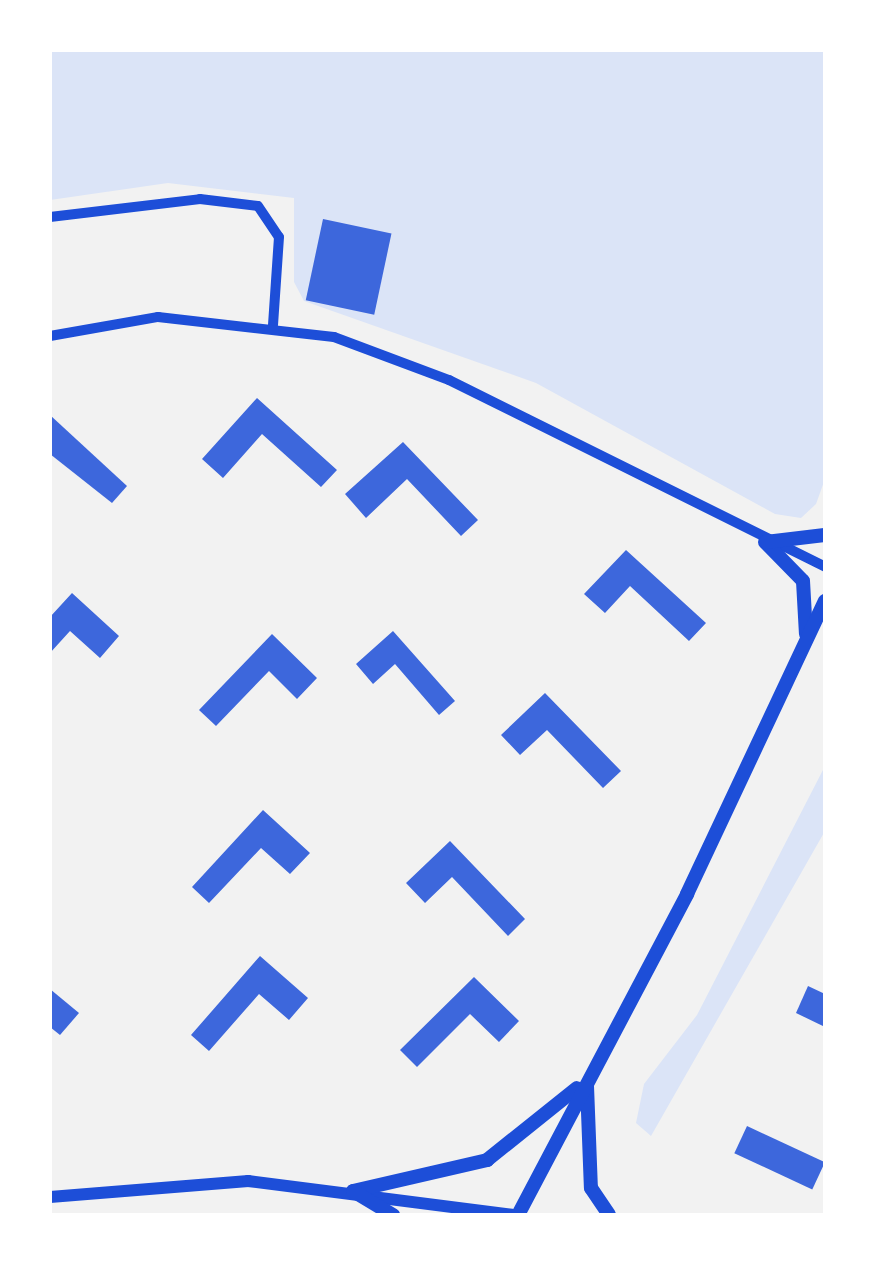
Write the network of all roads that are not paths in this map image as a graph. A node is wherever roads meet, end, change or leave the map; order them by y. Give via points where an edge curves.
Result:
1 (50, 217) edge
2 (273, 325) junction
3 (50, 336) edge
4 (825, 535) edge
5 (765, 542) junction
6 (825, 567) edge
7 (825, 601) edge
8 (825, 628) edge
9 (806, 642) junction
10 (587, 1078) junction
11 (352, 1191) junction
12 (50, 1197) edge
13 (392, 1215) edge
14 (515, 1215) edge
15 (609, 1215) edge

1 - 2 street via 200,199 258,206 279,237
2 - 3 street via 158,317
2 - 5 street via 334,337 449,380
4 - 5 main road
5 - 6 street
5 - 9 main road via 803,580
7 - 9 main road
8 - 9 main road
9 - 10 main road
10 - 11 main road via 487,1160
10 - 14 main road
10 - 15 main road via 592,1188
11 - 12 street via 248,1181
11 - 13 main road
11 - 14 street

